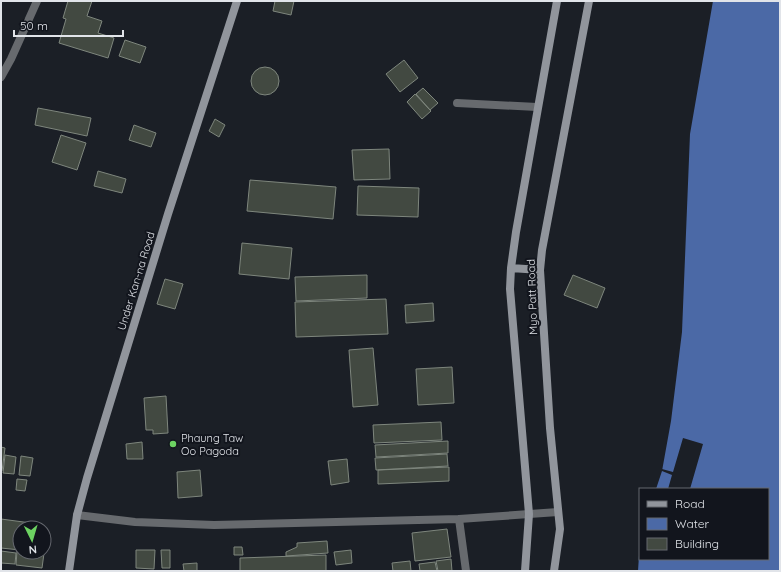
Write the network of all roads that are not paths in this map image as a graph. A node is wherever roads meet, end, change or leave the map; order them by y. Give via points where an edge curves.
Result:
1 (38, 1) edge
2 (237, 1) edge
3 (557, 1) edge
4 (589, 1) edge
5 (1, 77) edge
6 (457, 103) dead end
7 (538, 107) junction
8 (511, 268) junction
9 (540, 270) junction
10 (558, 512) junction
11 (529, 514) junction
12 (77, 515) junction
13 (459, 519) junction
14 (69, 571) edge
15 (466, 571) edge
16 (525, 571) edge
17 (554, 571) edge

1 - 5 street
2 - 12 main road, Under Kan-na Road via 168,214
3 - 7 main road, Myo Patt Road
4 - 9 main road, Myo Patt Road
6 - 7 street
7 - 8 main road, Myo Patt Road
8 - 9 main road
8 - 11 main road, Myo Patt Road via 510,289
9 - 10 main road, Myo Patt Road
10 - 11 street
10 - 17 main road, Myo Patt Road via 560,529
11 - 13 street
11 - 16 main road, Myo Patt Road
12 - 13 street via 135,522 214,525
12 - 14 main road, Under Kan-na Road
13 - 15 street

